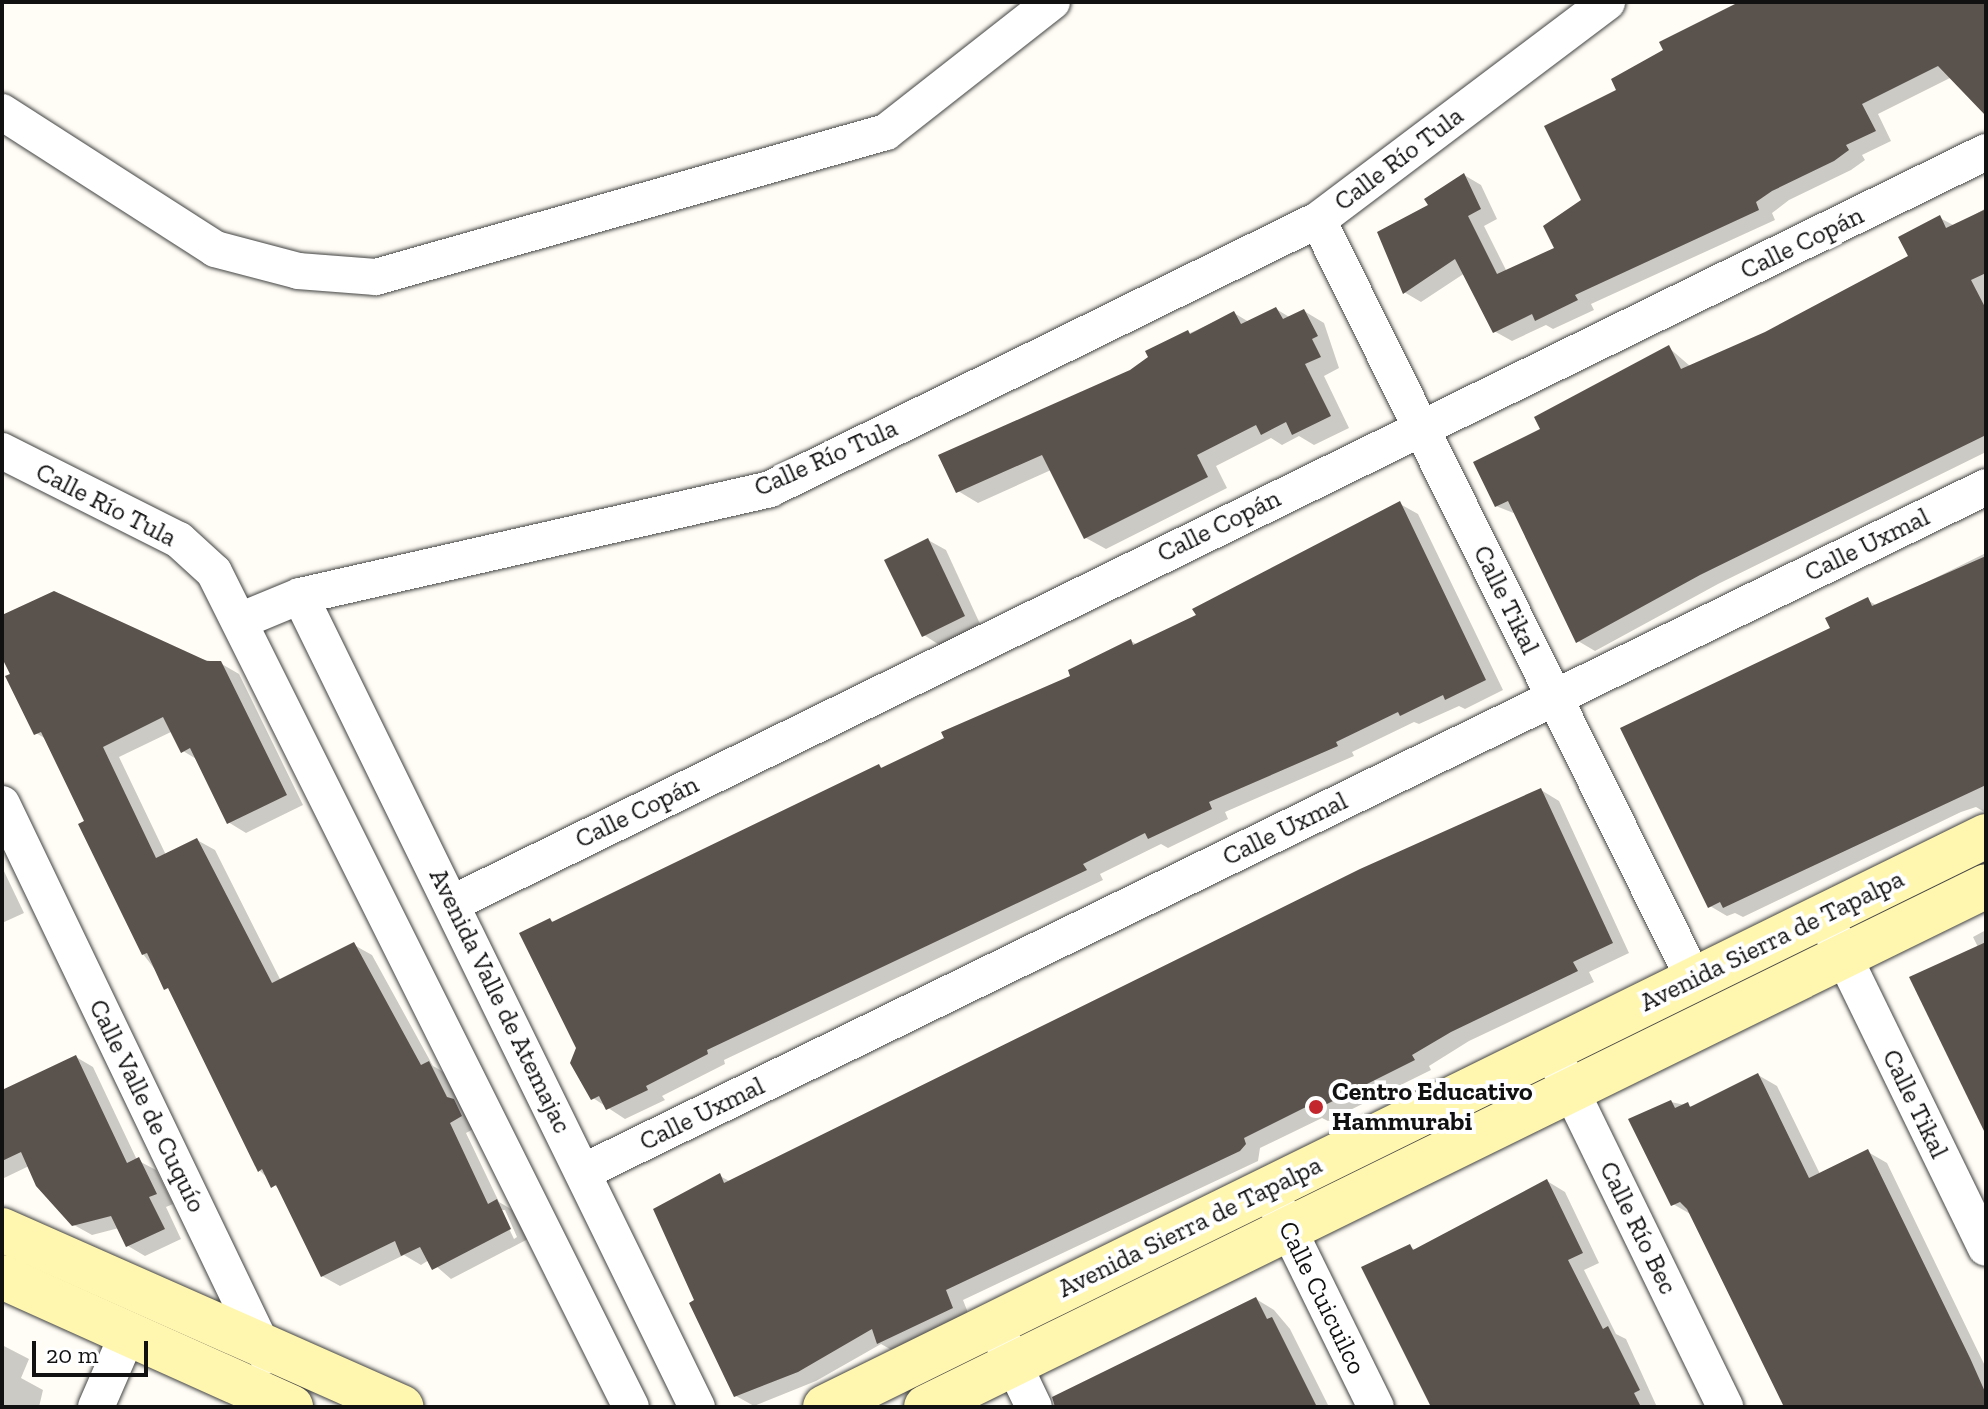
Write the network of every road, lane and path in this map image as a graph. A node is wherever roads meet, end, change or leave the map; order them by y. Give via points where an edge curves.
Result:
1 (1052, 2) edge
2 (1607, 2) edge
3 (2, 112) edge
4 (1986, 152) edge
5 (1318, 220) junction
6 (1420, 426) junction
7 (2, 451) edge
8 (1986, 487) edge
9 (300, 596) junction
10 (242, 620) junction
11 (1554, 697) junction
12 (2, 804) edge
13 (1986, 836) edge
14 (1986, 886) edge
15 (453, 903) junction
16 (1824, 916) junction
17 (1844, 956) junction
18 (1694, 979) junction
19 (1550, 1050) junction
20 (1572, 1090) junction
21 (583, 1172) junction
22 (1269, 1189) junction
23 (2, 1230) edge
24 (1289, 1230) junction
25 (1986, 1248) edge
26 (2, 1277) edge
27 (994, 1324) junction
28 (129, 1331) junction
29 (262, 1346) junction
30 (1014, 1365) junction
31 (96, 1407) edge
32 (293, 1407) edge
33 (402, 1407) edge
34 (631, 1407) edge
35 (697, 1407) edge
36 (825, 1407) edge
37 (926, 1407) edge
38 (1034, 1407) edge
39 (1376, 1407) edge
40 (1725, 1407) edge

1 - 3 street via 886,132 376,277 298,271 215,249
2 - 5 street, Calle Río Tula
4 - 6 street, Calle Copán
5 - 6 street, Calle Tikal
5 - 9 street, Calle Río Tula via 770,489
6 - 11 street, Calle Tikal
6 - 15 street, Calle Copán
7 - 10 street, Calle Río Tula via 179,540 214,572
8 - 11 street, Calle Uxmal
9 - 10 street, Calle Río Tula
9 - 15 street, Avenida Valle de Atemajac
10 - 34 street
11 - 18 street, Calle Tikal
11 - 21 street, Calle Uxmal
12 - 29 street, Calle Valle de Cuquío
13 - 16 street, Avenida Sierra de Tapalpa
14 - 17 street, Avenida Sierra de Tapalpa
15 - 21 street, Avenida Valle de Atemajac
16 - 17 street, Calle Tikal
16 - 18 street, Avenida Sierra de Tapalpa
17 - 20 street, Avenida Sierra de Tapalpa
17 - 25 street, Calle Tikal
18 - 19 street, Avenida Sierra de Tapalpa
19 - 20 street, Calle Río Bec
19 - 22 street, Avenida Sierra de Tapalpa
20 - 24 street, Avenida Sierra de Tapalpa
20 - 40 street, Calle Río Bec
21 - 35 street, Avenida Valle de Atemajac
22 - 24 street, Calle Cuicuilco
22 - 27 street, Avenida Sierra de Tapalpa
23 - 29 street
24 - 30 street, Avenida Sierra de Tapalpa
24 - 39 street, Calle Cuicuilco
26 - 28 street
27 - 30 street
27 - 36 street, Avenida Sierra de Tapalpa
28 - 31 street
28 - 32 street
29 - 32 street, Calle Valle de Cuquío
29 - 33 street
30 - 37 street, Avenida Sierra de Tapalpa
30 - 38 street

